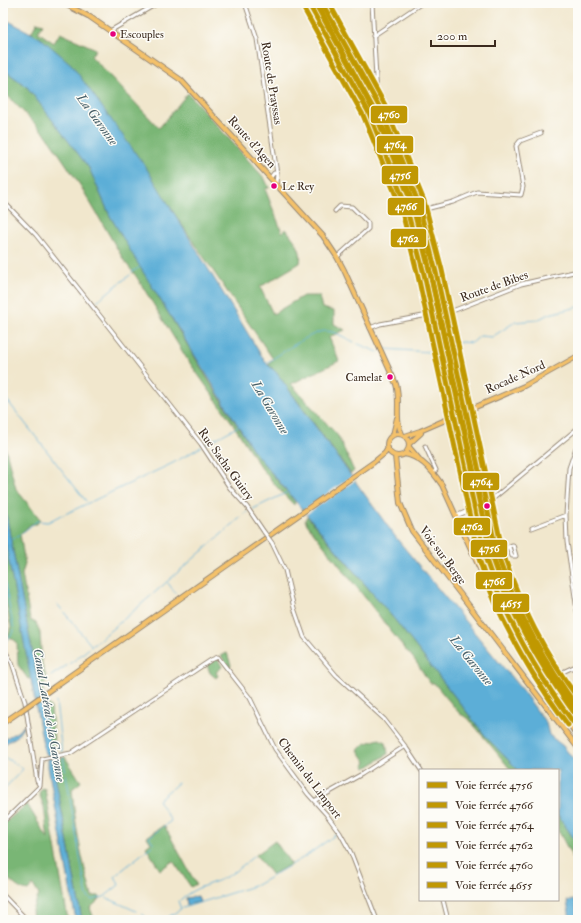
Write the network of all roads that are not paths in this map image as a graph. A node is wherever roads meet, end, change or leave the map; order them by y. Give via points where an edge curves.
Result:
1 (63, 3) edge
2 (158, 3) edge
3 (244, 3) edge
4 (372, 3) edge
5 (422, 3) edge
6 (110, 31) junction
7 (373, 36) junction
8 (541, 133) dead end
9 (275, 173) junction
10 (271, 177) junction
11 (276, 183) junction
12 (3, 201) edge
13 (335, 211) dead end
14 (418, 211) junction
15 (338, 257) junction
16 (578, 271) edge
17 (443, 311) junction
18 (370, 328) junction
19 (578, 356) edge
20 (399, 401) junction
21 (436, 424) junction
22 (578, 428) edge
23 (393, 435) junction
24 (404, 435) junction
25 (578, 442) edge
26 (409, 445) junction
27 (425, 446) dead end
28 (388, 448) junction
29 (393, 455) junction
30 (403, 455) junction
31 (373, 463) junction
32 (425, 465) junction
33 (433, 472) junction
34 (398, 480) junction
35 (484, 505) junction
36 (566, 515) junction
37 (456, 516) junction
38 (532, 528) dead end
39 (509, 546) dead end
40 (495, 553) junction
41 (578, 617) edge
42 (3, 648) edge
43 (578, 665) edge
44 (554, 676) junction
45 (578, 714) edge
46 (3, 723) edge
47 (578, 737) edge
48 (405, 746) junction
49 (578, 748) edge
50 (420, 769) edge
51 (40, 786) junction
52 (314, 801) junction
53 (3, 822) edge
54 (3, 894) edge
55 (443, 901) edge
56 (27, 920) edge
57 (377, 920) edge
58 (448, 920) edge

1 - 6 main road, Route d'Agen
2 - 6 street
3 - 9 street, Route de Prayssas via 257,39
4 - 7 street
5 - 7 street
6 - 10 main road, Route d'Agen via 181,80
7 - 14 street via 377,97 401,153
8 - 14 street via 520,141 516,146 522,195 477,192 453,202
9 - 10 street
9 - 11 street
10 - 11 main road, Route d'Agen
11 - 15 main road, Route d'Agen
12 - 48 street, Rue Sacha Guitry, bridge via 36,235 86,298 201,444 227,484 264,532 285,570 304,637 336,675 384,719
13 - 15 street via 340,206 352,207 368,223 368,229
14 - 17 street
15 - 18 main road, Route d'Agen
16 - 17 street, Route de Bibes via 527,282 461,308
17 - 18 street, Route de Bibes
18 - 20 main road, Route d'Agen via 396,384
19 - 21 main road, Rocade Nord via 524,386
20 - 23 main road, Route d'Agen
20 - 24 main road, Route d'Agen via 399,427
21 - 24 main road
21 - 26 main road via 414,438
22 - 35 street
23 - 24 main road
23 - 28 main road via 388,440
24 - 26 main road
25 - 36 street via 569,468
26 - 30 main road
26 - 32 main road
27 - 33 street via 436,470
28 - 29 main road
28 - 31 main road
29 - 30 main road
29 - 31 main road
29 - 34 main road
30 - 32 main road via 410,455
30 - 34 main road
31 - 46 main road, bridge
32 - 33 main road
33 - 37 main road
34 - 49 main road, Voie sur Berge via 401,508 412,532
35 - 37 street
35 - 40 street
36 - 38 street
36 - 41 street via 567,542
37 - 47 main road via 507,629
39 - 40 street
40 - 44 street via 510,601
42 - 51 street via 12,663 25,702 37,781
43 - 44 street
44 - 45 street
48 - 50 street, Rue Sacha Guitry
48 - 52 street
51 - 52 street, Chemin du Limport via 41,761 71,753 218,657 250,698 275,749
51 - 53 street
52 - 57 street, Chemin du Limport via 331,820 346,844
54 - 56 street
55 - 58 street

